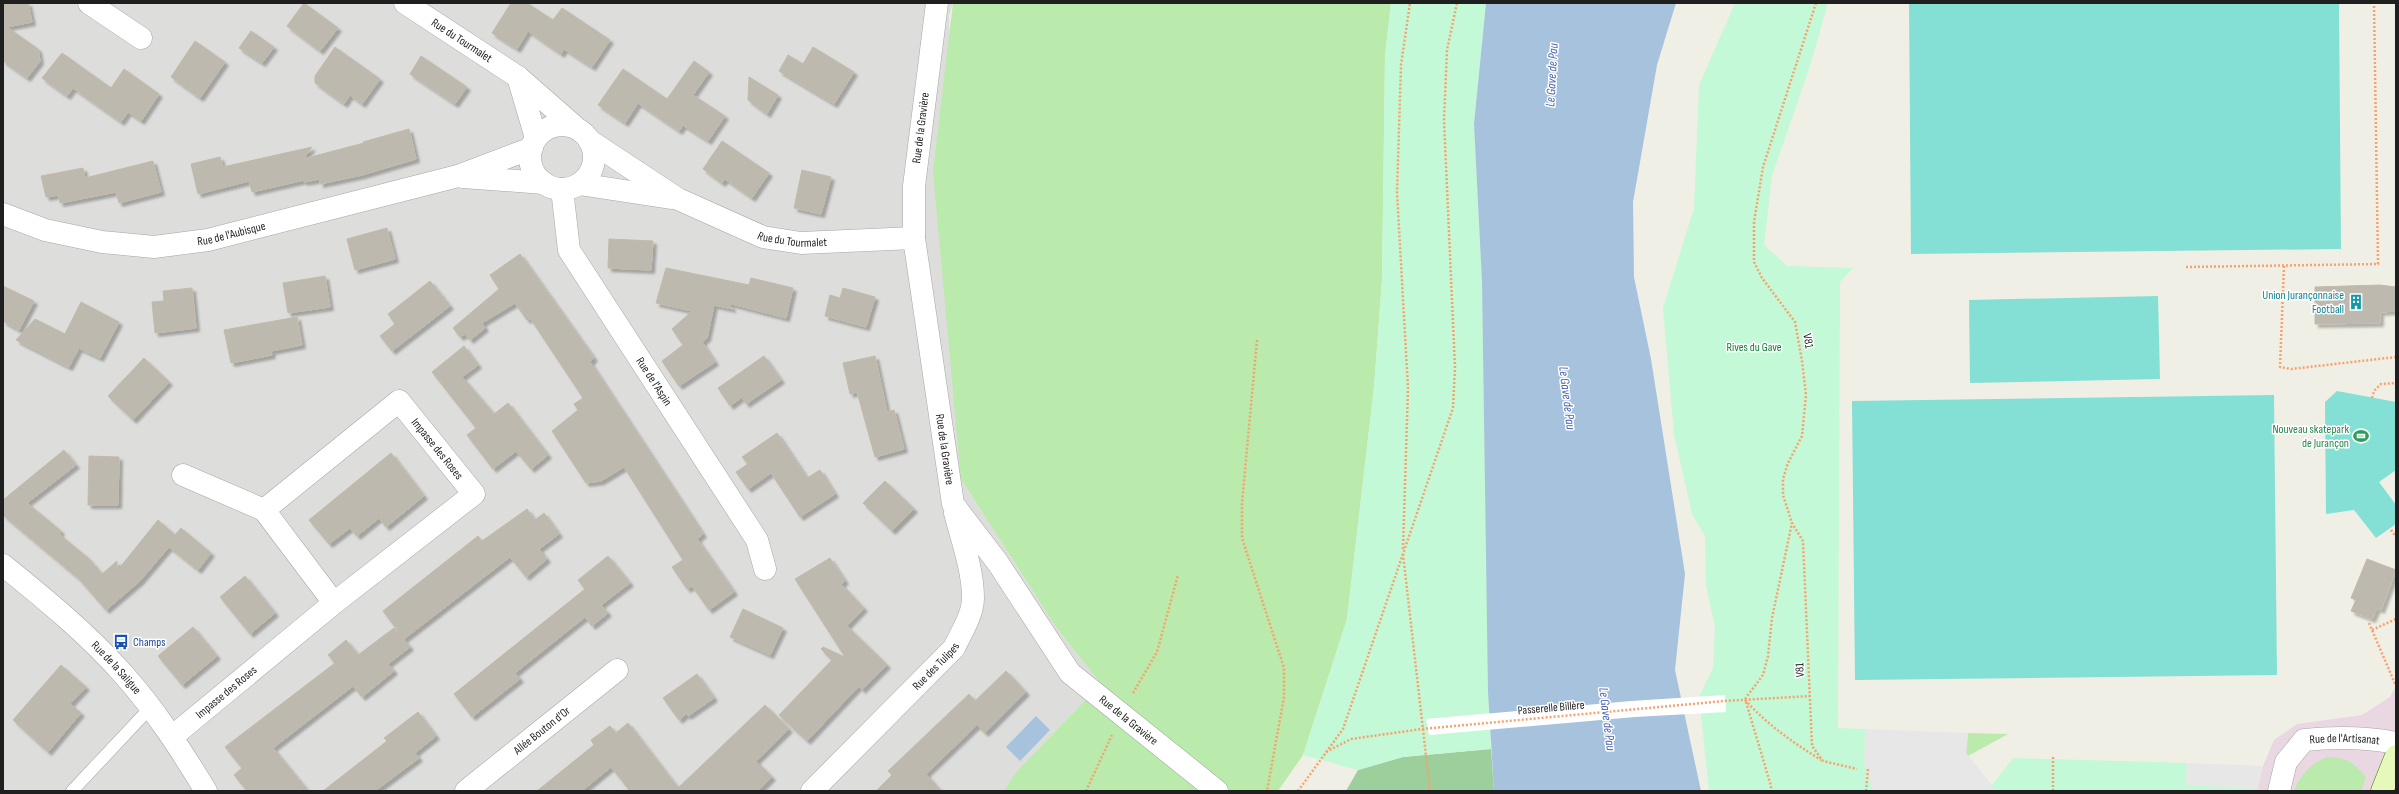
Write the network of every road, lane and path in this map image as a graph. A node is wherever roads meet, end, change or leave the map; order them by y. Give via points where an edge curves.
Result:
1 (89, 3) edge
2 (405, 3) edge
3 (937, 3) edge
4 (1410, 3) edge
5 (1457, 3) edge
6 (1816, 3) edge
7 (2374, 3) edge
8 (141, 38) dead end
9 (518, 78) junction
10 (574, 126) junction
11 (590, 141) junction
12 (534, 143) junction
13 (458, 176) junction
14 (562, 185) junction
15 (678, 199) junction
16 (3, 214) edge
17 (914, 238) junction
18 (2284, 266) junction
19 (2186, 267) dead end
20 (1257, 340) dead end
21 (2396, 357) edge
22 (2396, 383) edge
23 (2372, 398) dead end
24 (183, 474) dead end
25 (953, 504) junction
26 (264, 510) junction
27 (1792, 523) junction
28 (2391, 530) dead end
29 (2396, 537) edge
30 (1403, 552) junction
31 (3, 564) edge
32 (765, 569) dead end
33 (1178, 575) dead end
34 (334, 603) junction
35 (2396, 619) edge
36 (2369, 623) dead end
37 (2372, 630) junction
38 (617, 670) dead end
39 (2396, 686) edge
40 (1810, 696) junction
41 (1745, 699) junction
42 (150, 708) junction
43 (1122, 714) junction
44 (1422, 729) junction
45 (173, 736) junction
46 (2396, 742) edge
47 (1326, 752) junction
48 (2053, 755) dead end
49 (2396, 756) edge
50 (1823, 761) junction
51 (1857, 769) dead end
52 (1868, 769) dead end
53 (72, 791) edge
54 (206, 791) edge
55 (466, 791) edge
56 (812, 791) edge
57 (1086, 791) edge
58 (1217, 791) edge
59 (1267, 791) edge
60 (1298, 791) edge
61 (1430, 791) edge
62 (1771, 791) edge
63 (1866, 791) edge
64 (2053, 791) edge
65 (2279, 791) edge
66 (2382, 791) edge

1 - 8 street
2 - 9 street, Rue du Tourmalet
3 - 17 street, Rue de la Gravière via 914,186
4 - 30 path via 1401,65 1397,192 1408,388
5 - 30 path via 1447,50 1444,120 1455,368 1453,408
6 - 27 path, V81 via 1763,167 1754,222 1754,262 1762,278 1795,322 1802,361 1806,395 1802,436 1783,479 1783,496
7 - 18 path via 2378,264
9 - 10 street, Rue du Tourmalet
9 - 12 street
10 - 11 street
10 - 12 street via 552,126
11 - 14 street via 594,151 594,162 586,178
11 - 15 street, Rue du Tourmalet
12 - 13 street, Rue de l'Aubisque
12 - 14 street via 530,158 532,168
13 - 14 street, Rue de l'Aubisque
13 - 16 street, Rue de l'Aubisque via 208,240 154,247 102,242 45,230
14 - 15 street, Rue du Tourmalet
14 - 32 street, Rue de l'Aspin via 569,250 757,540
15 - 17 street, Rue du Tourmalet via 763,237 801,243
17 - 25 street, Rue de la Gravière
18 - 19 path
18 - 21 path via 2280,367 2292,369
20 - 59 path via 1242,504 1242,538 1284,668 1284,697
22 - 23 path via 2381,384 2374,391
24 - 26 street
25 - 43 street, Rue de la Gravière via 998,563 1070,673
25 - 56 street, Rue des Tulipes via 968,565 973,599 968,619 957,642 954,648
26 - 34 street
26 - 34 street, Impasse des Roses via 399,401 474,494
27 - 40 path, V81 via 1803,542
27 - 41 path via 1763,675
28 - 29 path
30 - 44 path
30 - 47 path via 1343,729
31 - 42 street, Rue de la Saligue via 65,616 124,674
33 - 43 path via 1157,652
34 - 45 street, Impasse des Roses
35 - 37 path
36 - 37 path
37 - 39 path
38 - 55 street, Allée Bouton d'Or
40 - 41 path, Passerelle Billère
40 - 50 path, V81 via 1812,746
41 - 44 path, Passerelle Billère
41 - 50 path via 1761,717 1789,740
41 - 62 path
42 - 45 street, Rue de la Saligue
42 - 53 lane
43 - 57 path
43 - 58 street, Rue de la Gravière
44 - 47 path, Passerelle Billère via 1350,739
44 - 61 path
45 - 54 street, Rue de la Saligue
46 - 65 street, Rue de l'Artisanat via 2370,738 2330,737 2304,740 2286,762
47 - 60 path
48 - 64 path
49 - 66 main road
50 - 51 path
52 - 63 path

